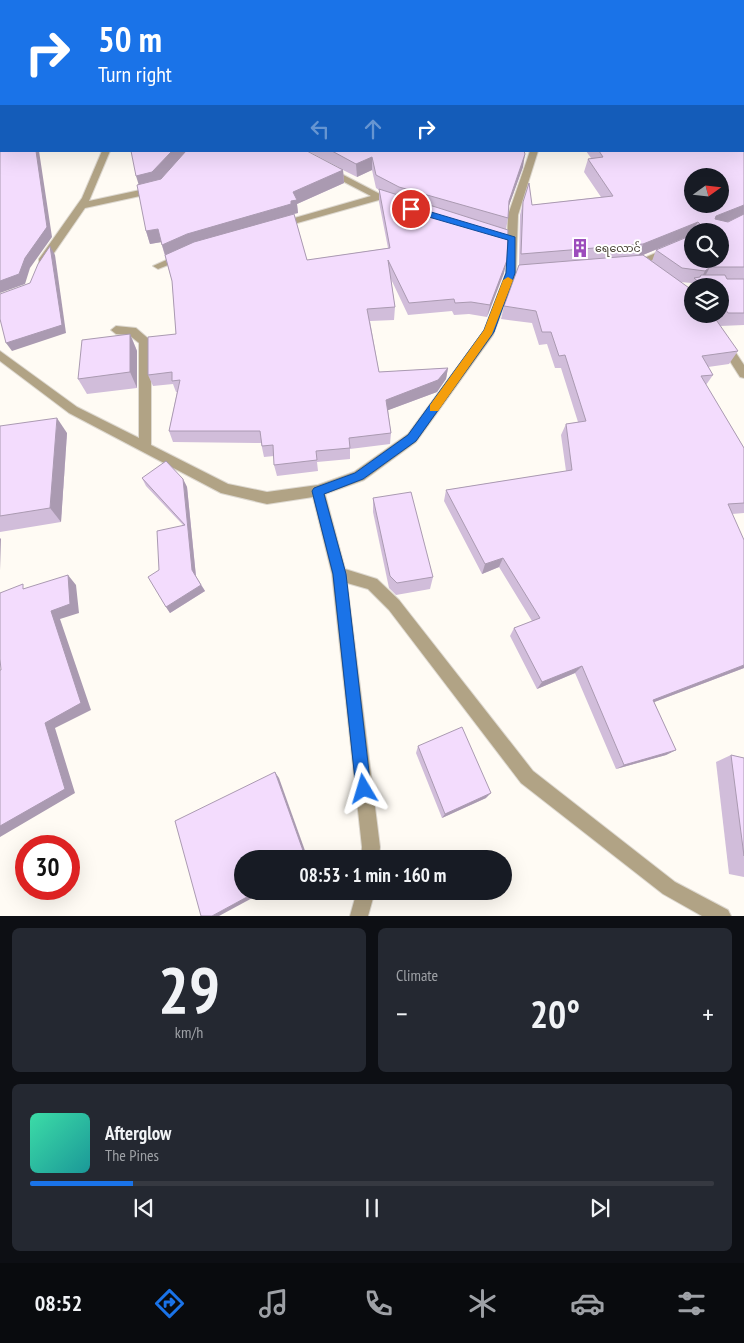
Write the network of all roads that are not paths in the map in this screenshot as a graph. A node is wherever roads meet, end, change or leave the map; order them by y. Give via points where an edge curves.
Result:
1 (106, 152) edge
2 (534, 152) edge
3 (323, 167) edge
4 (160, 189) edge
5 (378, 197) junction
6 (80, 206) junction
7 (404, 206) edge
8 (267, 230) edge
9 (684, 243) edge
10 (194, 251) edge
11 (626, 262) edge
12 (640, 262) junction
13 (158, 266) dead end
14 (36, 270) edge
15 (654, 272) edge
16 (712, 323) edge
17 (116, 330) dead end
18 (0, 355) edge
19 (744, 374) edge
20 (145, 448) junction
21 (318, 491) junction
22 (339, 574) junction
23 (370, 850) edge
24 (363, 900) edge
25 (359, 916) edge
26 (722, 916) edge

1 - 6 street via 87,198
2 - 21 street via 508,238 516,272 489,332 412,438 359,476
3 - 5 street
4 - 6 street
5 - 7 street
5 - 8 street
6 - 14 street
9 - 12 street
10 - 13 street
11 - 12 street
12 - 15 street
16 - 19 street
17 - 20 street via 132,331 145,341
18 - 20 street via 73,410
20 - 21 street via 226,489 267,498
21 - 22 street
22 - 23 street
22 - 26 street via 372,584 394,605 527,777 668,888
24 - 25 street

